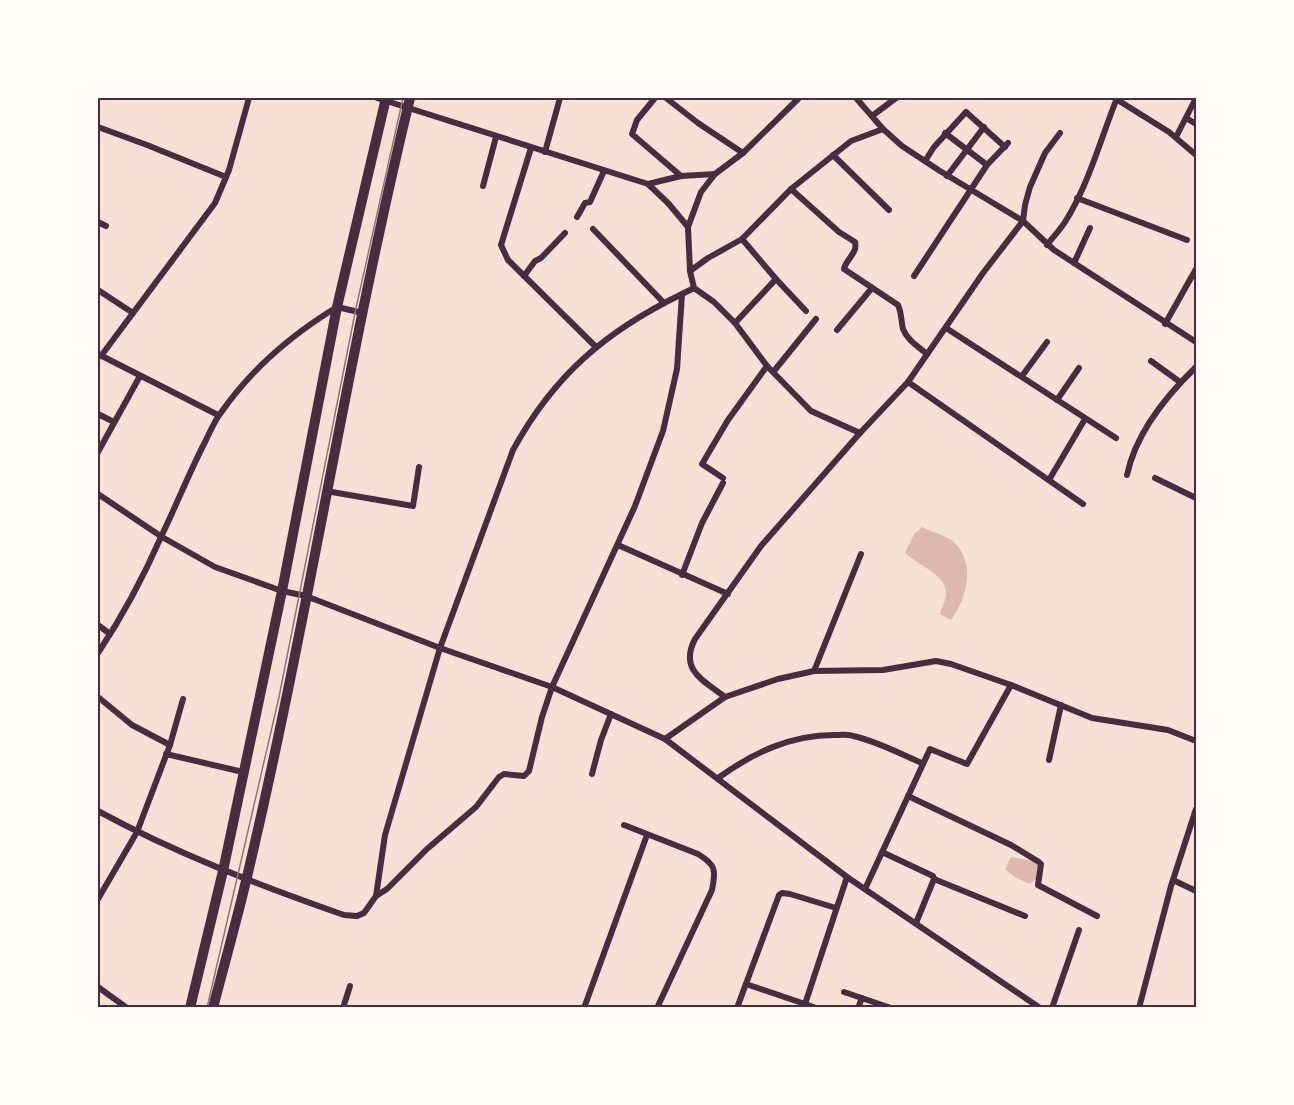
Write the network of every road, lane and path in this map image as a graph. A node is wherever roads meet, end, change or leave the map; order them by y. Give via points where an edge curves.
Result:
1 (249, 98) edge
2 (560, 98) edge
3 (655, 98) edge
4 (666, 98) edge
5 (799, 98) edge
6 (856, 98) edge
7 (896, 98) edge
8 (1117, 98) edge
9 (1197, 98) edge
10 (383, 99) edge
11 (790, 100) edge
12 (409, 102) edge
13 (872, 116) junction
14 (1186, 118) junction
15 (1197, 124) edge
16 (98, 127) edge
17 (984, 127) junction
18 (883, 129) junction
19 (945, 133) junction
20 (1060, 133) dead end
21 (496, 137) junction
22 (1176, 137) junction
23 (531, 148) junction
24 (965, 150) junction
25 (544, 152) junction
26 (743, 153) junction
27 (833, 155) junction
28 (1197, 155) edge
29 (925, 162) junction
30 (987, 165) junction
31 (604, 171) junction
32 (715, 174) junction
33 (681, 176) junction
34 (947, 176) junction
35 (226, 177) junction
36 (648, 184) junction
37 (483, 186) dead end
38 (791, 189) junction
39 (971, 190) junction
40 (1077, 198) junction
41 (889, 210) dead end
42 (577, 217) dead end
43 (1023, 221) junction
44 (98, 222) edge
45 (105, 226) dead end
46 (688, 226) junction
47 (1090, 228) dead end
48 (593, 229) dead end
49 (565, 233) dead end
50 (742, 239) junction
51 (1187, 240) dead end
52 (1047, 244) junction
53 (1074, 263) junction
54 (1197, 269) edge
55 (690, 271) junction
56 (524, 276) junction
57 (914, 276) dead end
58 (776, 279) junction
59 (694, 288) junction
60 (872, 288) junction
61 (98, 290) edge
62 (682, 294) junction
63 (664, 303) junction
64 (337, 307) junction
65 (806, 311) dead end
66 (133, 313) junction
67 (363, 313) junction
68 (816, 319) dead end
69 (735, 323) junction
70 (1165, 324) junction
71 (946, 328) junction
72 (837, 330) dead end
73 (1047, 342) dead end
74 (1197, 342) edge
75 (596, 347) junction
76 (927, 354) junction
77 (99, 355) edge
78 (1151, 361) dead end
79 (767, 366) junction
80 (1197, 367) edge
81 (1079, 368) dead end
82 (774, 371) junction
83 (140, 376) junction
84 (1022, 376) junction
85 (908, 382) junction
86 (1180, 382) junction
87 (1057, 400) junction
88 (98, 414) edge
89 (218, 415) junction
90 (1085, 419) junction
91 (114, 422) junction
92 (860, 433) junction
93 (1116, 438) dead end
94 (98, 452) edge
95 (419, 467) dead end
96 (1127, 475) dead end
97 (1155, 478) dead end
98 (1049, 480) junction
99 (326, 491) junction
100 (98, 494) edge
101 (1197, 498) edge
102 (1083, 504) dead end
103 (162, 537) junction
104 (618, 545) junction
105 (861, 554) dead end
106 (682, 575) junction
107 (282, 591) junction
108 (728, 594) junction
109 (306, 596) junction
110 (98, 625) edge
111 (110, 634) junction
112 (440, 648) junction
113 (98, 654) edge
114 (814, 671) junction
115 (1011, 685) junction
116 (552, 687) junction
117 (98, 697) edge
118 (725, 697) junction
119 (183, 699) dead end
120 (1061, 705) junction
121 (610, 714) junction
122 (665, 739) junction
123 (1197, 741) edge
124 (170, 745) junction
125 (166, 753) junction
126 (1049, 760) dead end
127 (922, 764) junction
128 (243, 772) junction
129 (592, 774) dead end
130 (718, 778) junction
131 (908, 796) junction
132 (1197, 809) edge
133 (98, 811) edge
134 (624, 825) dead end
135 (136, 832) junction
136 (647, 836) junction
137 (882, 852) junction
138 (223, 871) junction
139 (847, 877) junction
140 (934, 879) junction
141 (246, 880) junction
142 (1173, 880) junction
143 (866, 889) junction
144 (1197, 891) edge
145 (376, 896) junction
146 (98, 898) edge
147 (836, 908) junction
148 (1025, 916) dead end
149 (1097, 916) dead end
150 (916, 923) junction
151 (1079, 930) dead end
152 (746, 984) junction
153 (350, 986) dead end
154 (98, 987) edge
155 (844, 992) dead end
156 (862, 998) junction
157 (805, 1004) junction
158 (216, 1007) edge
159 (127, 1008) edge
160 (190, 1008) edge
161 (343, 1008) edge
162 (584, 1008) edge
163 (657, 1008) edge
164 (737, 1008) edge
165 (816, 1008) edge
166 (858, 1008) edge
167 (891, 1008) edge
168 (1040, 1008) edge
169 (1053, 1008) edge
170 (1139, 1008) edge

1 - 35 street
2 - 25 street
3 - 33 street via 637,120 632,134
4 - 26 street
5 - 11 street
6 - 13 street
7 - 13 street
8 - 22 street
8 - 40 street
9 - 14 street
10 - 12 street
10 - 64 main road
11 - 26 street via 780,117
12 - 21 street
12 - 67 main road
13 - 18 street
14 - 15 street
14 - 22 street
16 - 35 street
17 - 19 street via 966,112
17 - 24 street
17 - 30 street via 1006,145
18 - 27 street via 851,141
18 - 29 street
19 - 24 street
19 - 29 street
20 - 43 street via 1030,187
21 - 23 street
21 - 37 street
22 - 28 street
23 - 25 street
23 - 56 street via 501,245 508,260
24 - 30 street
24 - 34 street
25 - 31 street
26 - 32 street
27 - 38 street
27 - 41 street
29 - 34 street
30 - 39 street
31 - 36 street
31 - 42 street via 590,202 585,203
32 - 33 street
32 - 46 street via 701,192
33 - 36 street
34 - 39 street
35 - 66 street via 209,211
36 - 46 street
38 - 50 street
38 - 60 street via 855,242 855,250 844,268
39 - 43 street
39 - 57 street
40 - 51 street
40 - 52 street via 1065,222
43 - 52 street
43 - 71 street
44 - 45 street
46 - 55 street
47 - 53 street
48 - 63 street
49 - 56 street
50 - 55 street
50 - 58 street
52 - 53 street
53 - 70 street
54 - 70 street
55 - 59 street
56 - 75 street
58 - 65 street
58 - 69 street
59 - 62 street
59 - 69 street
60 - 72 street
60 - 76 street via 898,305 906,336
61 - 66 street
62 - 63 street
62 - 104 street via 677,369 663,431
63 - 75 street
64 - 67 street
64 - 89 street via 280,346 247,378
64 - 107 main road
66 - 77 street
67 - 99 main road
68 - 82 street
69 - 79 street
70 - 74 street
71 - 76 street
71 - 84 street
73 - 84 street
75 - 112 street via 549,393 513,450
76 - 85 street
77 - 83 street
78 - 86 street
79 - 82 street
79 - 106 street via 702,464 723,481
80 - 86 street
81 - 87 street
82 - 92 street via 811,411
83 - 89 street
83 - 91 street
84 - 87 street
85 - 92 street
85 - 98 street
86 - 96 street via 1149,423
87 - 90 street
88 - 91 street
89 - 103 street
90 - 93 street
90 - 98 street
91 - 94 street
92 - 108 street via 761,546
95 - 99 street via 413,506
97 - 101 street
98 - 102 street
99 - 109 main road
100 - 103 street
103 - 107 street via 215,567
103 - 111 street
104 - 106 street
104 - 116 street
105 - 114 street
106 - 108 street
107 - 109 street
107 - 128 main road
108 - 118 street via 689,651 689,661 696,673
109 - 112 street
109 - 141 main road
110 - 111 street
111 - 113 street
112 - 116 street
112 - 145 street via 385,835
114 - 115 street via 883,670 936,661
114 - 118 street
115 - 120 street
115 - 127 street via 967,764 930,749
116 - 121 street
116 - 145 street via 527,774 499,777 476,807
117 - 124 street via 132,725
118 - 122 street
119 - 124 street
120 - 123 street via 1092,718 1168,730
120 - 126 street
121 - 122 street
121 - 129 street
122 - 130 street
124 - 125 street
125 - 128 street
125 - 135 street
127 - 130 street via 851,735 822,735 768,749
127 - 131 street
128 - 138 main road
130 - 139 street
131 - 137 street
131 - 149 street via 1039,862 1038,885
132 - 142 street
133 - 135 street
134 - 136 street
135 - 138 street
135 - 146 street
136 - 162 street
136 - 163 street via 698,854 709,861 715,875 712,890
137 - 140 street
137 - 143 street
138 - 141 street
138 - 160 main road
139 - 143 street
139 - 147 street
140 - 148 street
140 - 150 street
141 - 145 street via 344,915 364,913
141 - 158 main road
142 - 144 street
142 - 170 street
143 - 150 street
147 - 152 street via 783,892 779,895
147 - 157 street
150 - 168 street
151 - 169 street
152 - 157 street
152 - 164 street
153 - 161 street
154 - 159 street
155 - 156 street
156 - 166 street
156 - 167 street
157 - 165 street

